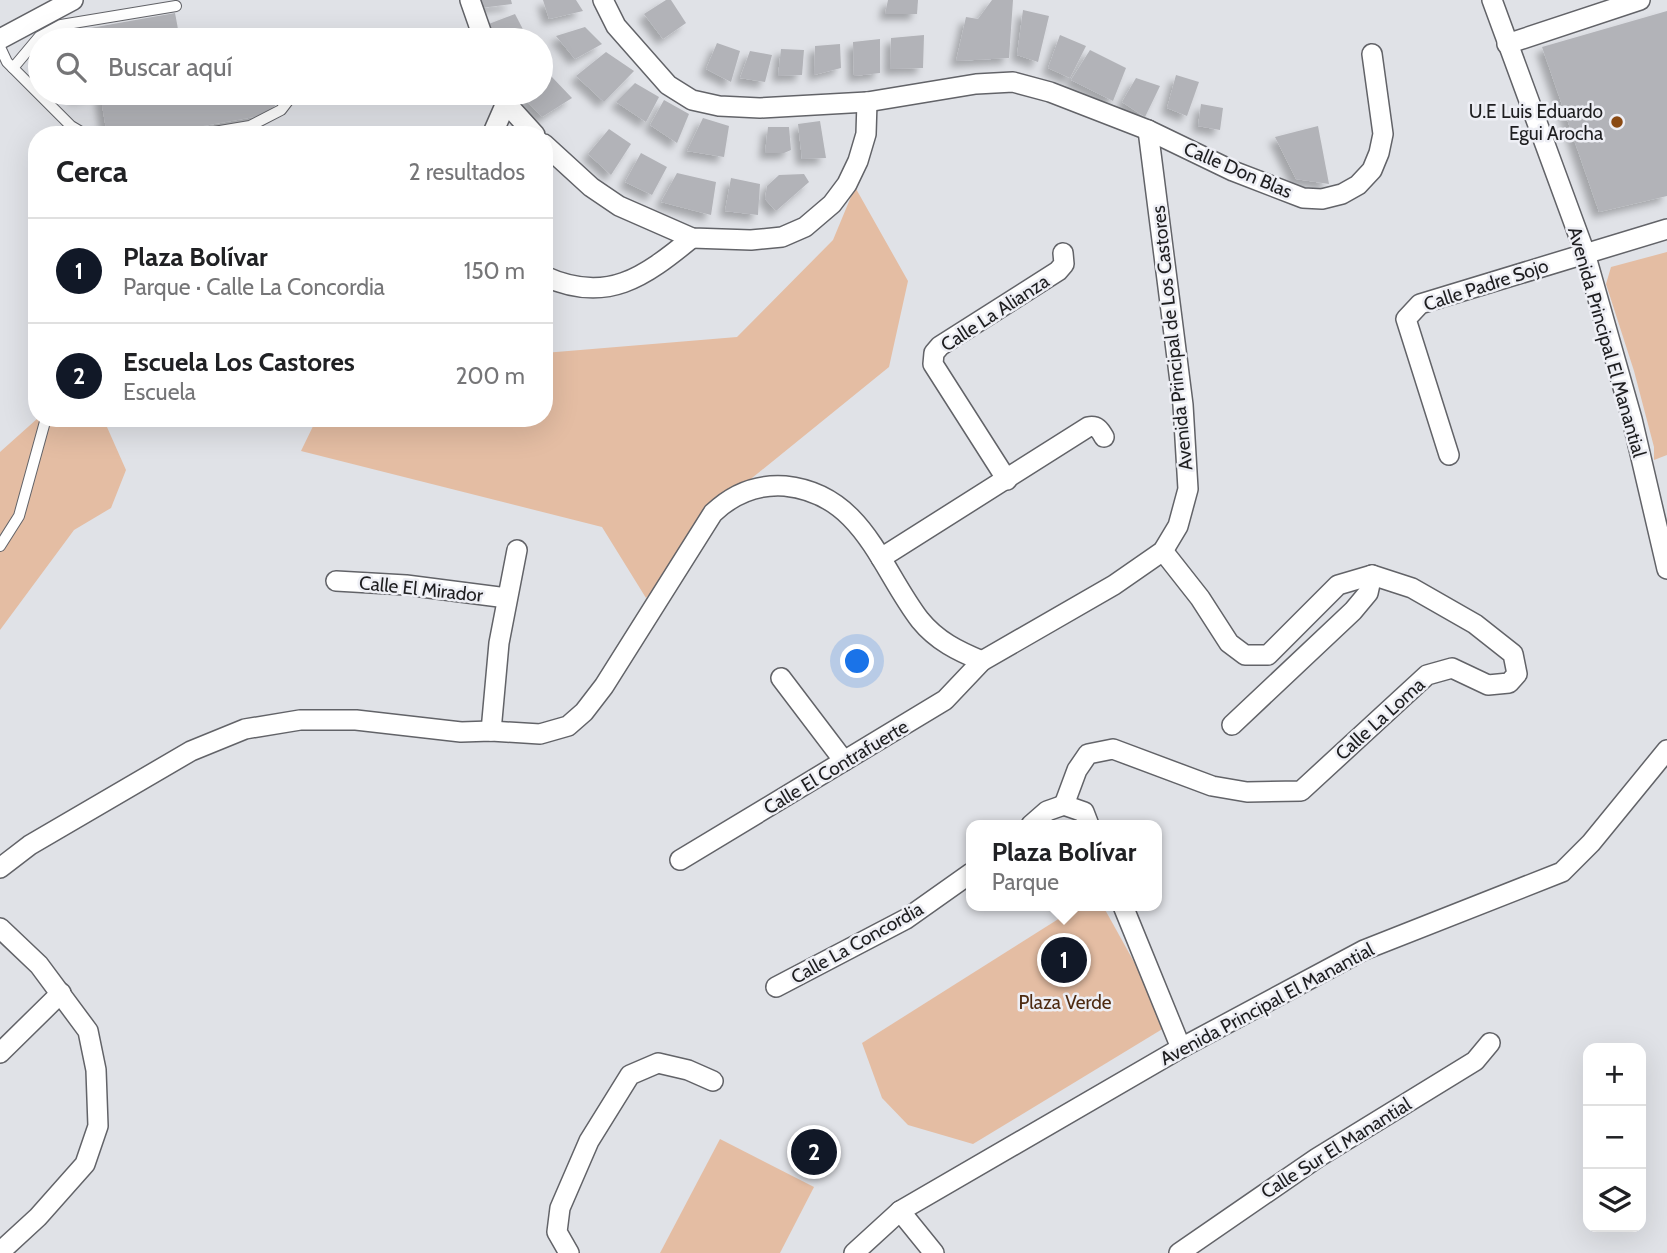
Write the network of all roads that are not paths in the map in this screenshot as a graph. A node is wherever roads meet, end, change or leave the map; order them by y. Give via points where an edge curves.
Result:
1 (74, 0) edge
2 (470, 0) edge
3 (603, 0) edge
4 (1492, 0) edge
5 (1640, 0) edge
6 (176, 6) dead end
7 (57, 28) edge
8 (480, 28) edge
9 (0, 39) edge
10 (1507, 44) junction
11 (0, 47) edge
12 (28, 50) edge
13 (1372, 54) dead end
14 (13, 68) junction
15 (28, 81) edge
16 (867, 102) junction
17 (52, 105) edge
18 (285, 105) edge
19 (502, 105) edge
20 (510, 105) edge
21 (71, 126) edge
22 (250, 126) edge
23 (495, 126) edge
24 (527, 126) edge
25 (1148, 130) junction
26 (553, 153) edge
27 (1667, 229) edge
28 (692, 238) junction
29 (1063, 253) dead end
30 (1585, 253) junction
31 (553, 280) edge
32 (44, 427) edge
33 (1104, 437) dead end
34 (1449, 455) dead end
35 (1007, 480) junction
36 (0, 546) edge
37 (517, 550) dead end
38 (1163, 551) junction
39 (881, 558) junction
40 (1667, 569) edge
41 (1372, 575) junction
42 (336, 581) dead end
43 (507, 598) junction
44 (982, 661) junction
45 (781, 678) dead end
46 (1232, 725) dead end
47 (491, 731) junction
48 (1667, 750) edge
49 (844, 761) junction
50 (1064, 805) junction
51 (1037, 820) edge
52 (1087, 820) edge
53 (680, 860) dead end
54 (0, 868) edge
55 (966, 877) edge
56 (1125, 911) edge
57 (0, 928) edge
58 (776, 988) dead end
59 (61, 993) junction
60 (1490, 1043) dead end
61 (1181, 1048) junction
62 (0, 1053) edge
63 (713, 1081) dead end
64 (900, 1211) junction
65 (0, 1252) edge
66 (569, 1253) edge
67 (853, 1253) edge
68 (934, 1253) edge
69 (1179, 1253) edge

1 - 9 street
2 - 8 street
3 - 16 street via 616,26 668,85 692,100 760,108
4 - 10 street, Avenida Principal El Manantial
5 - 10 street
6 - 7 lane
10 - 30 street, Avenida Principal El Manantial
11 - 14 lane
12 - 14 lane
13 - 25 street, Calle Don Blas via 1383,134 1379,153 1372,170 1342,194 1303,198
14 - 15 lane
16 - 25 street via 976,83 1013,82
16 - 28 street via 866,134 847,184 805,227 772,238
17 - 21 lane
18 - 22 lane
19 - 23 street
20 - 24 street
25 - 38 street, Avenida Principal de Los Castores via 1183,405 1188,489 1178,526
26 - 28 street via 620,206
27 - 30 street
28 - 31 street via 653,269 628,281 582,288
29 - 35 street, Calle La Alianza via 1064,264 1058,271 934,353 933,364
30 - 34 street, Calle Padre Sojo via 1420,304 1406,319
30 - 40 street, Avenida Principal El Manantial via 1632,419
32 - 36 lane via 19,516
33 - 35 street via 1100,429 1088,427
35 - 39 street
37 - 43 street, Calle El Mirador
38 - 41 street via 1229,643 1245,655 1268,655 1338,585
38 - 44 street, Avenida Principal de Los Castores
39 - 44 street via 935,636
39 - 47 street via 842,508 804,488 768,485 728,498 713,513 584,712 568,726 540,734
41 - 46 street via 1368,593 1353,611
41 - 50 street, Calle La Loma via 1412,587 1475,624 1513,654 1517,674 1509,683 1488,685 1452,668 1427,675 1301,791 1247,792 1212,786 1113,749 1088,754
42 - 43 street, Calle El Mirador
43 - 47 street, Calle El Mirador
44 - 49 street, Calle El Contrafuerte via 945,700
45 - 49 street
47 - 54 street via 356,720 300,720 246,729 191,751 30,845
48 - 61 street, Avenida Principal El Manantial via 1562,872 1364,950
49 - 53 street, Calle El Contrafuerte
50 - 51 street
50 - 52 street via 1084,812
55 - 58 street, Calle La Concordia via 906,919
56 - 61 street
57 - 59 street
59 - 62 street
59 - 65 street via 88,1031 99,1126 85,1164
60 - 69 street, Calle Sur El Manantial via 1475,1061 1317,1158
61 - 64 street, Avenida Principal El Manantial
63 - 66 street via 658,1063 630,1075 589,1141 560,1208 557,1232
64 - 67 street, Avenida Principal El Manantial
64 - 68 street

